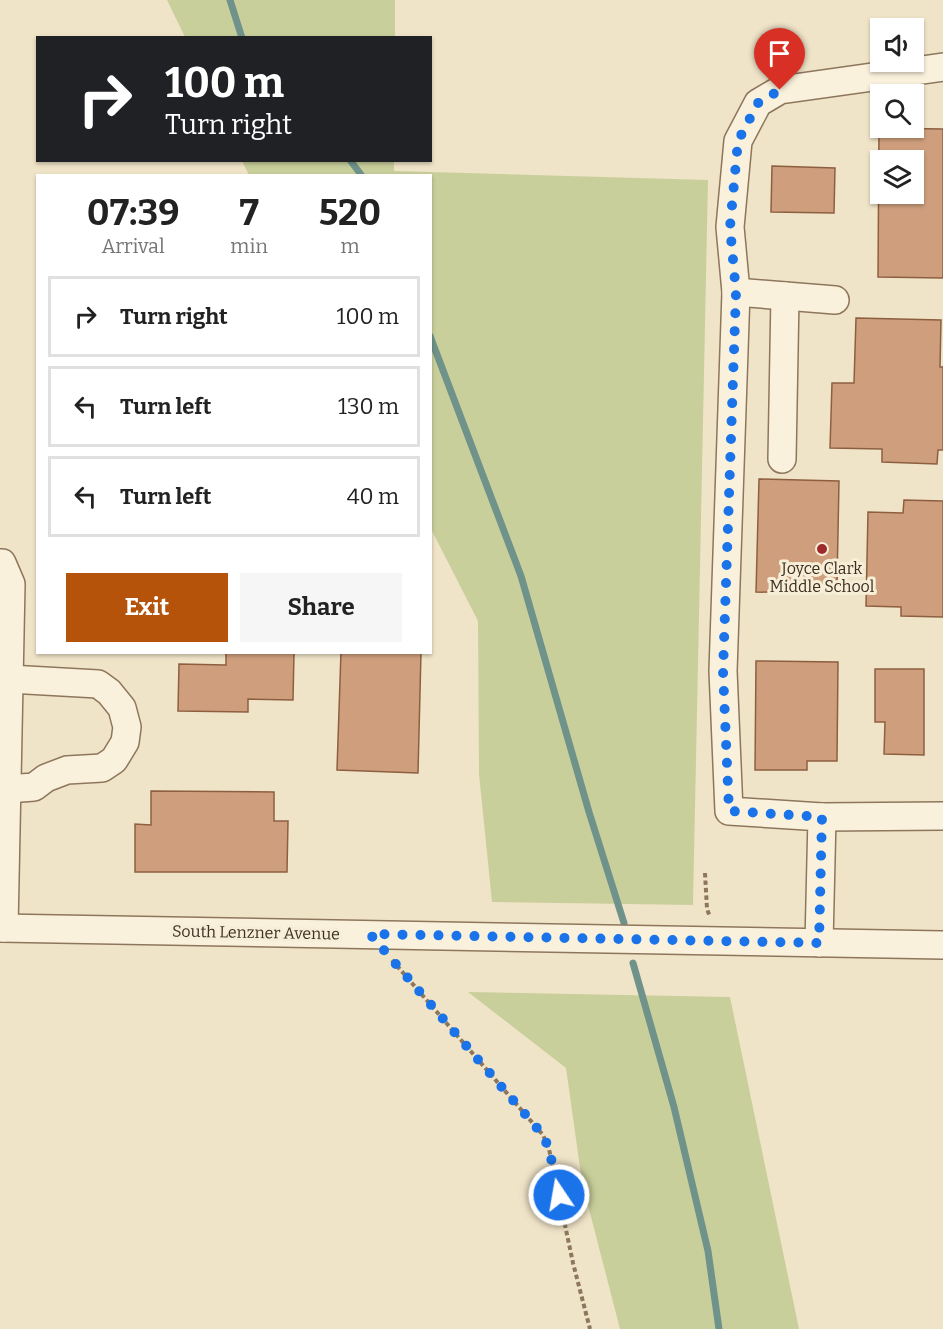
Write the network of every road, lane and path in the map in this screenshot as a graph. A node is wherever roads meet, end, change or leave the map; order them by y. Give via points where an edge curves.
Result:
1 (943, 67) edge
2 (736, 292) junction
3 (785, 296) junction
4 (835, 300) dead end
5 (782, 459) dead end
6 (0, 563) edge
7 (9, 679) junction
8 (7, 789) junction
9 (943, 816) edge
10 (822, 817) junction
11 (2, 928) edge
12 (370, 934) junction
13 (819, 943) junction
14 (943, 945) edge
15 (590, 1329) edge

1 - 2 street via 780,90 758,103 738,141 730,227
2 - 3 street
2 - 10 street via 723,671 729,811
3 - 4 street
3 - 5 street
6 - 7 street via 12,584
7 - 8 street
7 - 8 street via 98,684 122,708 127,727 125,742 114,760 102,768 67,770 34,787
8 - 11 street
9 - 10 street
10 - 13 street
11 - 12 street, South Lenzner Avenue
12 - 13 street, South Lenzner Avenue
12 - 15 path via 543,1135
13 - 14 street, South Lenzner Avenue

